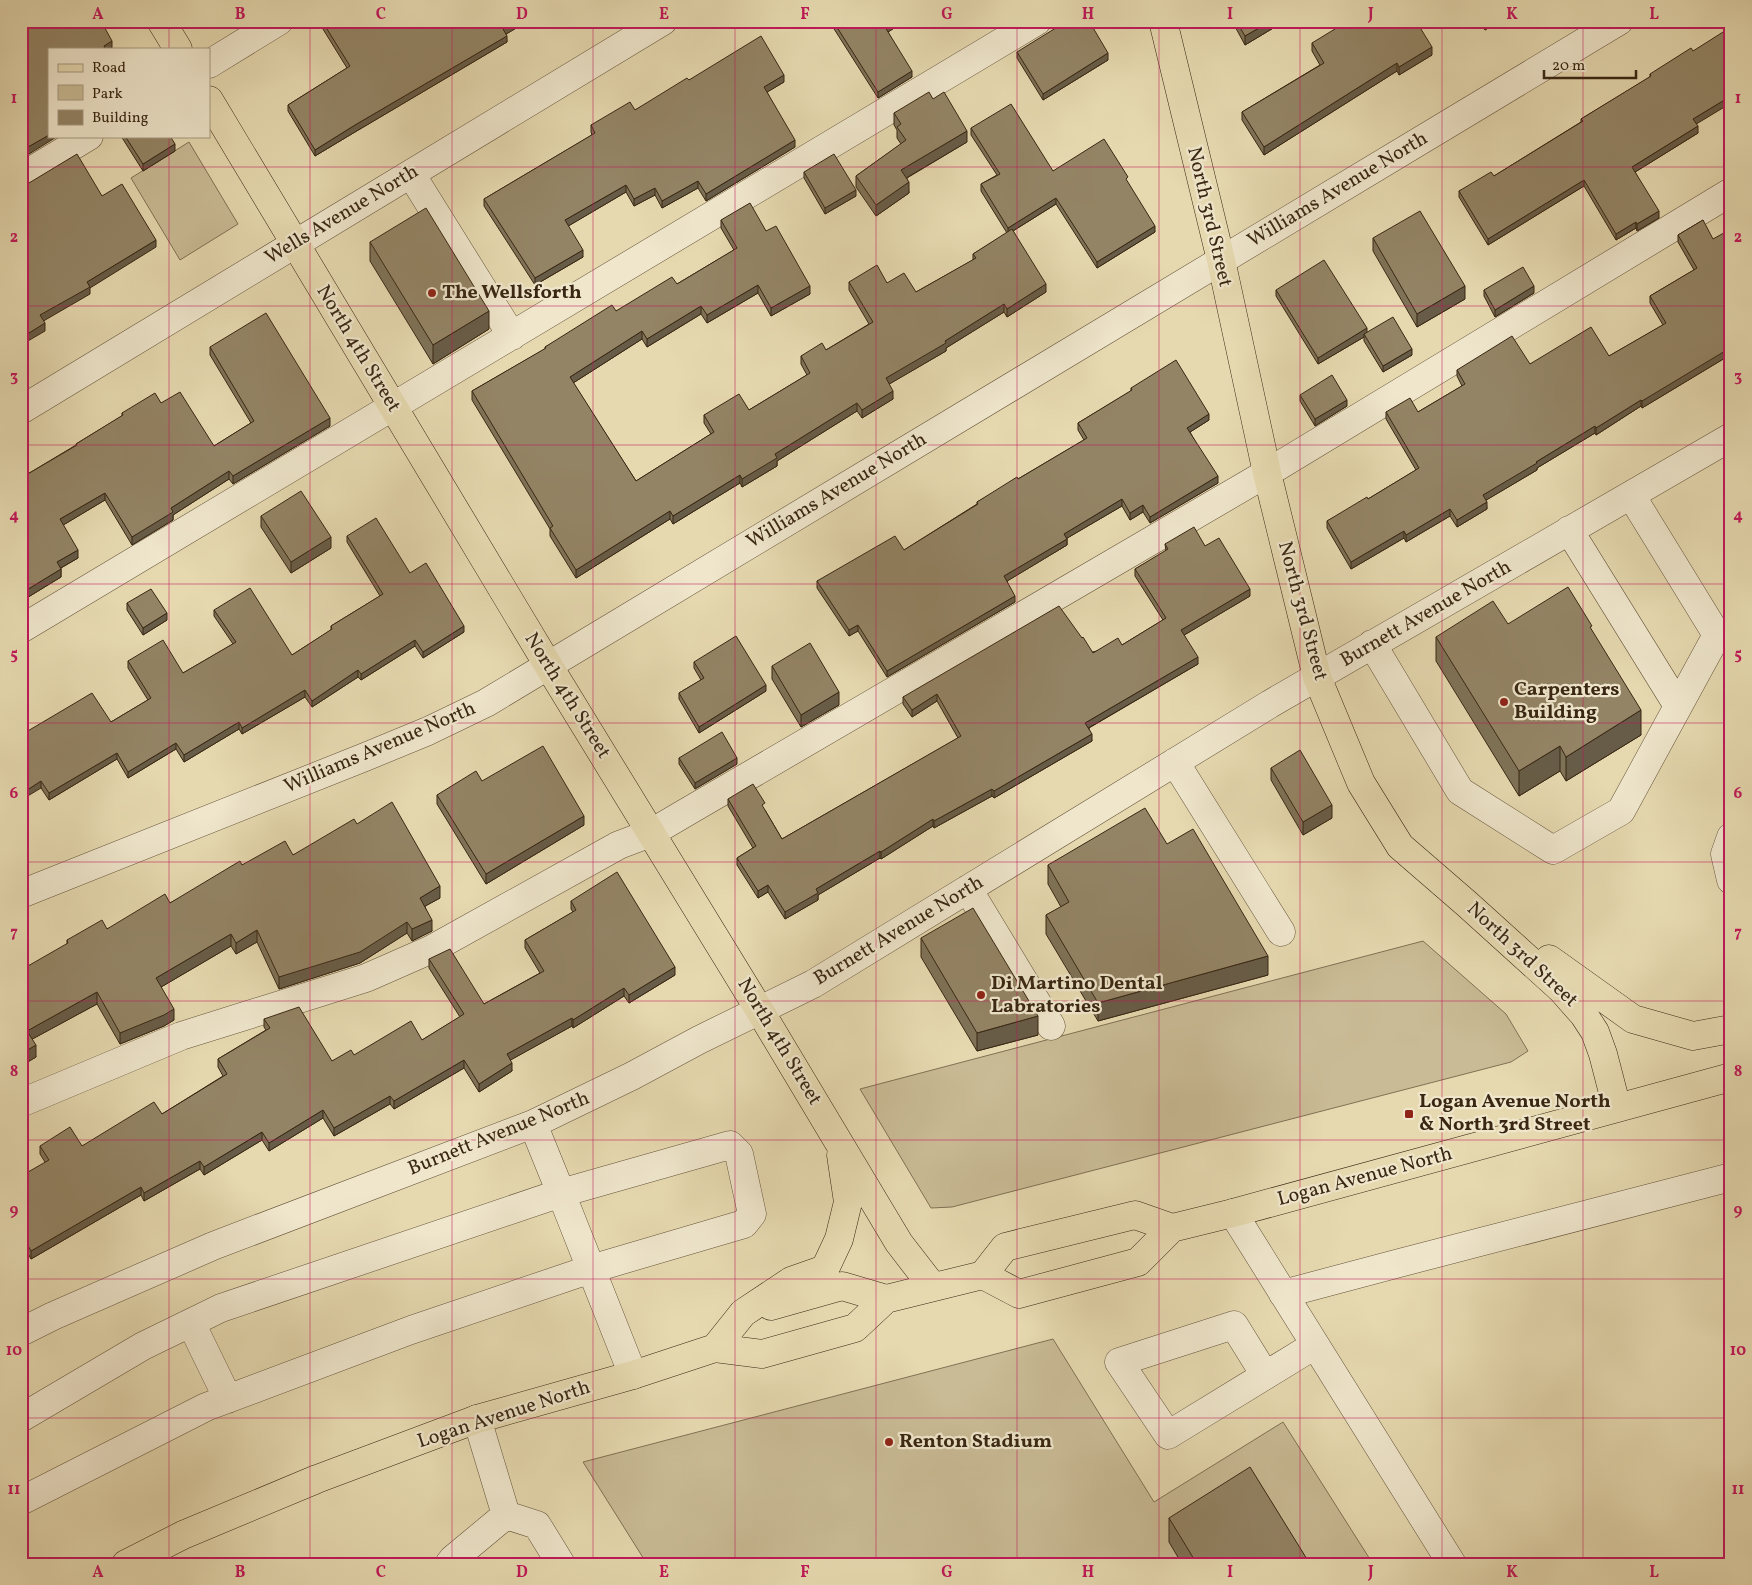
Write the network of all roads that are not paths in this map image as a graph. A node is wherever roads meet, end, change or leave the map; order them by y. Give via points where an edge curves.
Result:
1 (161, 21) edge
2 (280, 21) edge
3 (663, 21) edge
4 (1037, 21) edge
5 (1163, 21) edge
6 (1619, 21) edge
7 (177, 48) edge
8 (210, 63) edge
9 (210, 102) edge
10 (86, 138) edge
11 (411, 174) junction
12 (21, 177) edge
13 (1731, 192) edge
14 (295, 244) junction
15 (1221, 260) junction
16 (512, 336) junction
17 (393, 407) junction
18 (21, 410) edge
19 (1731, 437) edge
20 (1267, 473) junction
21 (1631, 495) junction
22 (1569, 530) junction
23 (21, 629) edge
24 (1372, 644) junction
25 (548, 666) junction
26 (1317, 677) junction
27 (1678, 706) junction
28 (1175, 762) junction
29 (651, 833) junction
30 (1731, 837) edge
31 (1731, 880) edge
32 (968, 889) junction
33 (21, 894) edge
34 (1467, 904) junction
35 (1281, 932) dead end
36 (760, 1011) junction
37 (1051, 1026) dead end
38 (1731, 1029) edge
39 (1731, 1077) edge
40 (21, 1103) edge
41 (1617, 1108) junction
42 (532, 1124) junction
43 (838, 1142) junction
44 (1731, 1177) edge
45 (561, 1193) junction
46 (1233, 1214) junction
47 (1172, 1228) junction
48 (591, 1269) junction
49 (983, 1275) junction
50 (934, 1287) junction
51 (1283, 1294) junction
52 (886, 1299) junction
53 (743, 1313) junction
54 (191, 1323) junction
55 (21, 1332) edge
56 (1315, 1345) junction
57 (716, 1348) junction
58 (633, 1375) junction
59 (1265, 1375) junction
60 (228, 1399) junction
61 (21, 1418) edge
62 (477, 1419) junction
63 (21, 1501) edge
64 (506, 1515) junction
65 (126, 1564) edge
66 (450, 1564) edge
67 (561, 1564) edge
68 (1452, 1564) edge

1 - 7 main road
2 - 8 street
3 - 11 street, Wells Avenue North
4 - 16 street
5 - 15 main road, North 3rd Street
6 - 15 street, Williams Avenue North
9 - 14 main road, North 4th Street
10 - 12 street
11 - 14 street, Wells Avenue North
11 - 16 street
13 - 20 street
14 - 17 main road, North 4th Street
14 - 18 street, Wells Avenue North
15 - 20 main road, North 3rd Street
15 - 25 street, Williams Avenue North
16 - 17 street
17 - 23 street
17 - 25 main road, North 4th Street
19 - 21 street, Burnett Avenue North
20 - 26 main road, North 3rd Street
20 - 29 street
21 - 22 street, Burnett Avenue North
21 - 27 street via 1717,635
22 - 24 street, Burnett Avenue North
22 - 27 street
24 - 26 street, Burnett Avenue North
24 - 27 street via 1460,791 1553,850 1621,811
25 - 29 main road, North 4th Street
25 - 33 street, Williams Avenue North via 486,703 428,731
26 - 28 street, Burnett Avenue North
26 - 34 main road, North 3rd Street via 1361,783 1400,846
28 - 32 street, Burnett Avenue North
28 - 35 street
29 - 36 main road, North 4th Street
29 - 40 street via 619,845 432,949 366,978 181,1036
30 - 31 street via 1725,854
32 - 36 street, Burnett Avenue North via 813,984
32 - 37 street
34 - 38 main road via 1633,1020 1693,1036
34 - 41 main road, North 3rd Street via 1561,989 1584,1015 1603,1054
36 - 42 street, Burnett Avenue North
36 - 43 main road, North 4th Street
39 - 41 main road, Logan Avenue North
41 - 46 main road, Logan Avenue North
42 - 45 street
42 - 55 street, Burnett Avenue North via 213,1246
43 - 50 main road, North 4th Street via 899,1242
43 - 53 main road via 848,1202 839,1239 825,1269 791,1281
44 - 51 street
45 - 48 street
45 - 48 street via 730,1145 738,1154 752,1214 744,1224
45 - 54 street via 221,1308
46 - 47 main road, Logan Avenue North
46 - 51 street
47 - 49 main road via 1135,1215 1004,1247
47 - 49 main road via 1138,1262 1019,1294
48 - 58 street
48 - 60 street via 411,1330
49 - 50 main road, Logan Avenue North
50 - 52 main road, Logan Avenue North
51 - 56 street
52 - 53 main road via 842,1286
52 - 57 main road, Logan Avenue North via 855,1328 762,1354
53 - 57 main road
54 - 60 street
54 - 61 street via 143,1346
56 - 59 street
56 - 68 street
57 - 58 main road, Logan Avenue North
58 - 62 main road, Logan Avenue North
59 - 59 street via 1168,1435 1119,1362 1234,1325
60 - 63 street
62 - 64 street
62 - 65 main road, Logan Avenue North via 317,1479 183,1535
64 - 66 street
64 - 67 street via 537,1525

